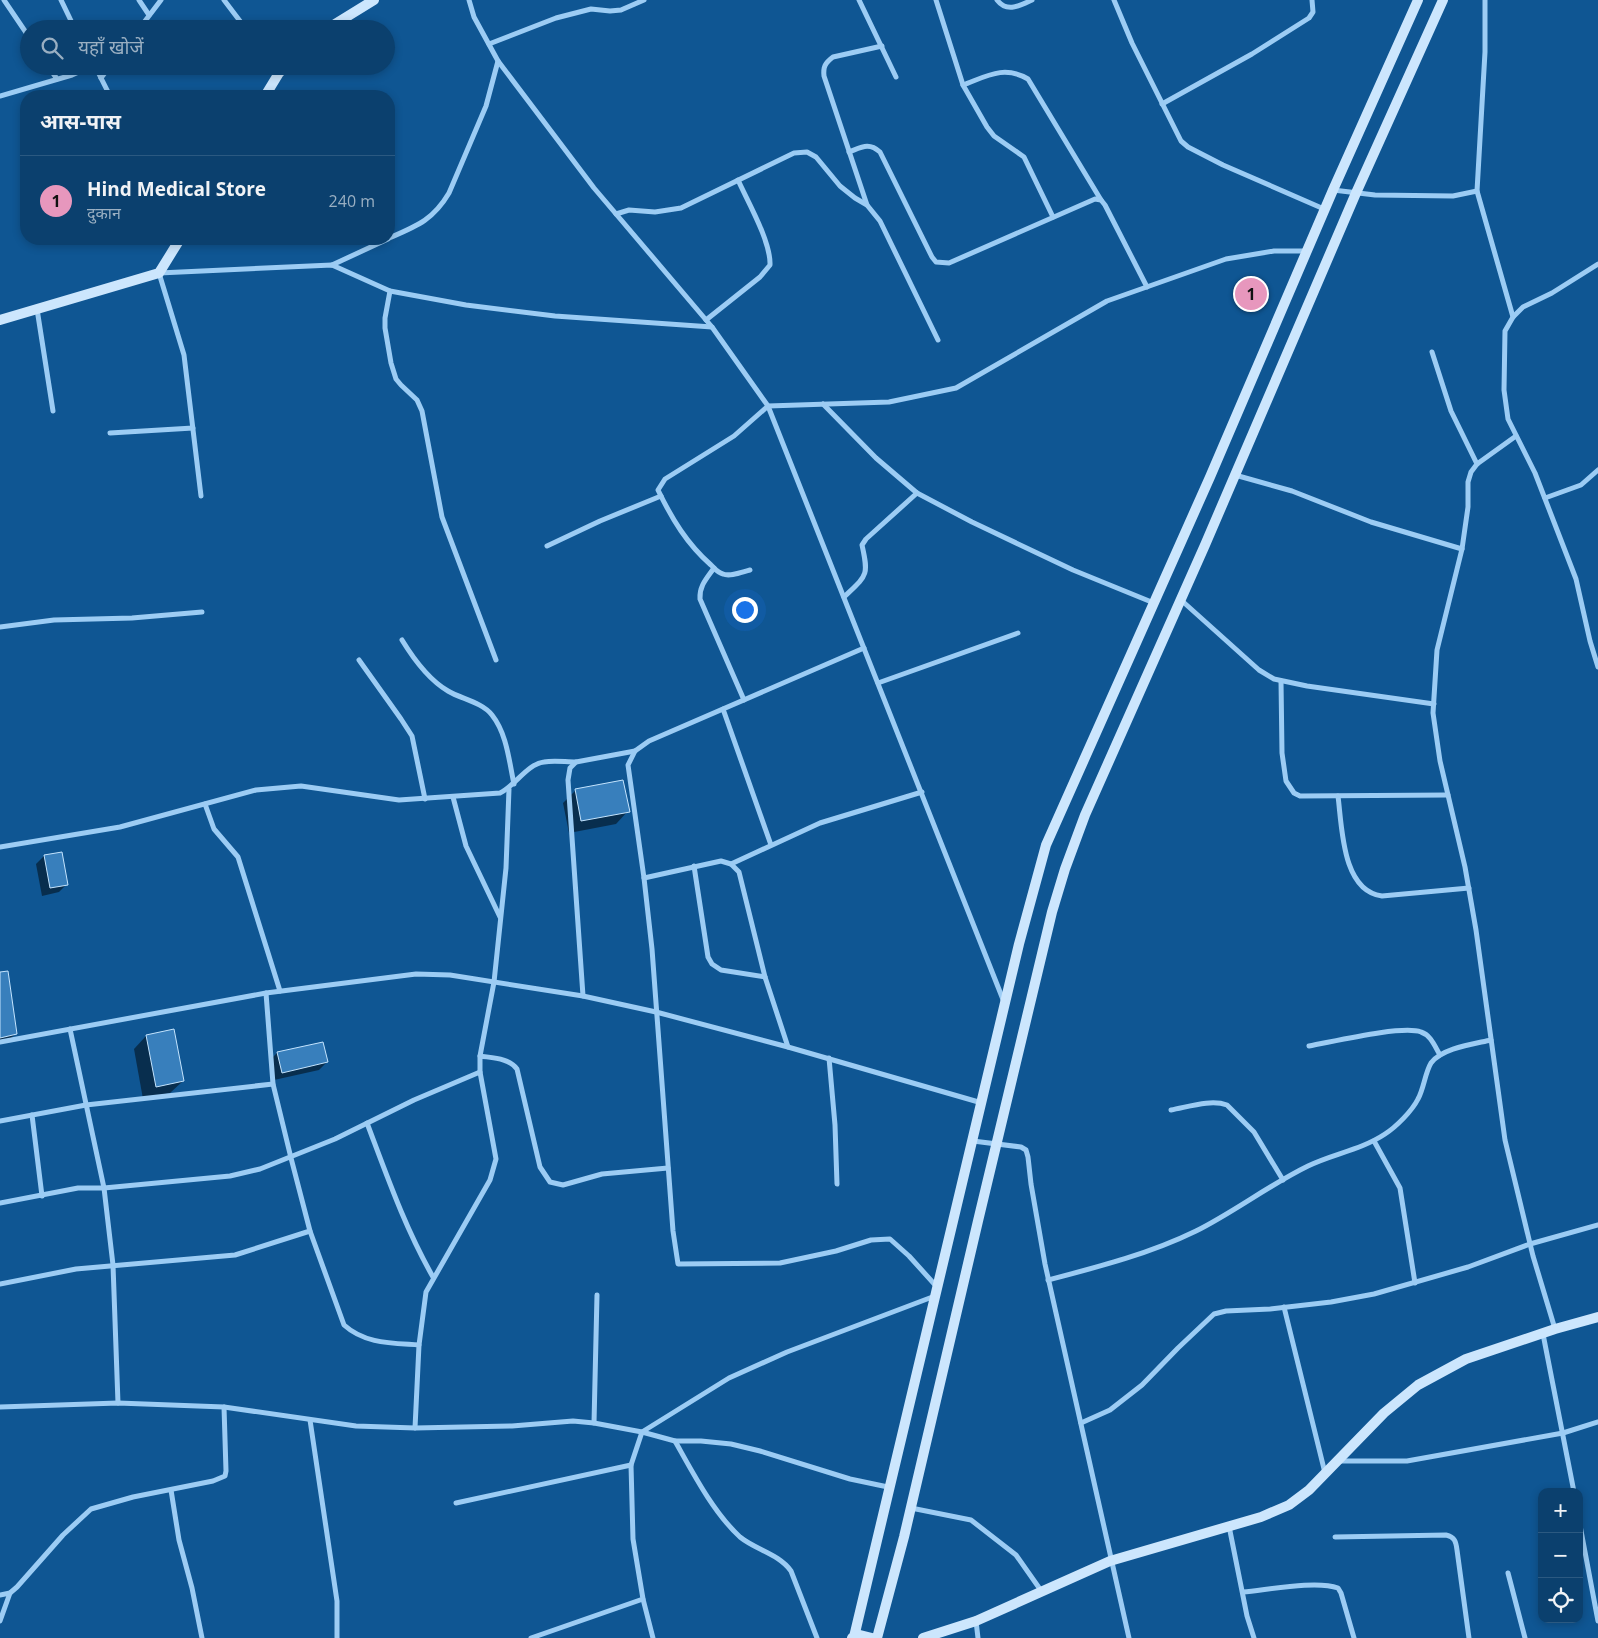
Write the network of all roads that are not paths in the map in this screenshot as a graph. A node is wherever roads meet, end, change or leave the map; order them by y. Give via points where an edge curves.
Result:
1 (4, 0) edge
2 (60, 0) edge
3 (139, 0) edge
4 (161, 0) edge
5 (224, 0) edge
6 (374, 0) edge
7 (469, 0) edge
8 (644, 0) edge
9 (859, 0) edge
10 (936, 0) edge
11 (997, 0) edge
12 (1032, 0) edge
13 (1114, 0) edge
14 (1312, 0) edge
15 (1418, 0) edge
16 (1443, 0) edge
17 (1485, 0) edge
18 (149, 15) junction
19 (70, 20) edge
20 (145, 20) edge
21 (239, 20) edge
22 (342, 20) edge
23 (20, 24) edge
24 (489, 44) junction
25 (882, 46) junction
26 (498, 60) junction
27 (54, 75) edge
28 (68, 75) edge
29 (99, 75) edge
30 (103, 75) edge
31 (276, 75) edge
32 (896, 77) dead end
33 (101, 78) junction
34 (57, 79) junction
35 (964, 85) junction
36 (20, 90) edge
37 (20, 90) edge
38 (107, 90) edge
39 (268, 90) edge
40 (0, 96) edge
41 (1162, 104) junction
42 (849, 152) junction
43 (738, 180) junction
44 (1333, 190) junction
45 (1477, 190) junction
46 (1356, 193) junction
47 (1101, 200) junction
48 (867, 205) junction
49 (1325, 209) junction
50 (616, 214) junction
51 (1053, 217) junction
52 (395, 236) edge
53 (176, 245) edge
54 (375, 245) edge
55 (1308, 251) junction
56 (1598, 264) edge
57 (332, 265) junction
58 (159, 273) junction
59 (1147, 287) junction
60 (390, 291) junction
61 (36, 309) junction
62 (1513, 317) junction
63 (0, 320) edge
64 (706, 320) junction
65 (712, 327) junction
66 (938, 340) dead end
67 (1432, 352) dead end
68 (823, 404) junction
69 (768, 406) junction
70 (53, 411) dead end
71 (193, 428) junction
72 (110, 433) dead end
73 (1516, 436) junction
74 (1477, 464) junction
75 (1598, 470) edge
76 (1235, 475) junction
77 (918, 493) junction
78 (201, 496) dead end
79 (661, 496) junction
80 (1544, 498) junction
81 (547, 546) dead end
82 (1462, 549) junction
83 (714, 568) junction
84 (750, 570) dead end
85 (844, 597) junction
86 (1180, 600) junction
87 (1154, 603) junction
88 (202, 612) dead end
89 (0, 627) edge
90 (1018, 633) dead end
91 (402, 640) dead end
92 (864, 648) junction
93 (359, 660) dead end
94 (496, 660) dead end
95 (1598, 667) edge
96 (1281, 681) junction
97 (878, 683) junction
98 (744, 700) junction
99 (1434, 704) junction
100 (723, 709) junction
101 (635, 751) junction
102 (576, 762) junction
103 (514, 784) junction
104 (509, 789) junction
105 (922, 792) junction
106 (1448, 795) junction
107 (1338, 796) junction
108 (453, 797) junction
109 (425, 799) junction
110 (205, 804) junction
111 (771, 845) junction
112 (0, 847) edge
113 (731, 864) junction
114 (694, 866) junction
115 (644, 878) junction
116 (1469, 888) junction
117 (500, 918) junction
118 (766, 977) junction
119 (494, 982) junction
120 (280, 991) junction
121 (266, 993) junction
122 (584, 996) junction
123 (1005, 1006) junction
124 (656, 1012) junction
125 (70, 1029) junction
126 (1491, 1040) junction
127 (0, 1042) edge
128 (788, 1046) junction
129 (1309, 1046) dead end
130 (1440, 1055) junction
131 (480, 1056) junction
132 (829, 1058) junction
133 (480, 1072) junction
134 (273, 1084) junction
135 (982, 1103) junction
136 (86, 1105) junction
137 (1171, 1110) dead end
138 (32, 1115) junction
139 (0, 1121) edge
140 (367, 1123) junction
141 (973, 1141) junction
142 (1374, 1141) junction
143 (996, 1144) junction
144 (290, 1158) junction
145 (668, 1168) junction
146 (1284, 1180) junction
147 (837, 1184) dead end
148 (104, 1188) junction
149 (42, 1196) junction
150 (0, 1203) edge
151 (1598, 1225) edge
152 (310, 1231) junction
153 (1530, 1244) junction
154 (113, 1265) junction
155 (433, 1277) junction
156 (1048, 1280) junction
157 (1414, 1283) junction
158 (0, 1284) edge
159 (936, 1292) junction
160 (597, 1295) dead end
161 (1284, 1307) junction
162 (1598, 1317) edge
163 (1555, 1329) junction
164 (1543, 1334) junction
165 (419, 1345) junction
166 (118, 1403) junction
167 (0, 1407) edge
168 (224, 1407) junction
169 (310, 1420) junction
170 (1598, 1422) edge
171 (594, 1423) junction
172 (1081, 1423) junction
173 (414, 1428) junction
174 (642, 1432) junction
175 (1562, 1433) junction
176 (675, 1441) junction
177 (1336, 1461) junction
178 (631, 1465) junction
179 (1325, 1473) junction
180 (888, 1488) junction
181 (1573, 1488) edge
182 (171, 1490) junction
183 (456, 1503) dead end
184 (911, 1508) junction
185 (1229, 1526) junction
186 (1581, 1533) edge
187 (1334, 1537) dead end
188 (1110, 1561) junction
189 (1508, 1573) dead end
190 (10, 1592) junction
191 (1042, 1592) junction
192 (1243, 1592) junction
193 (0, 1595) edge
194 (643, 1599) junction
195 (1598, 1620) edge
196 (0, 1621) edge
197 (976, 1621) junction
198 (853, 1637) edge
199 (202, 1638) edge
200 (337, 1638) edge
201 (531, 1638) edge
202 (653, 1638) edge
203 (817, 1638) edge
204 (872, 1638) edge
205 (877, 1638) edge
206 (924, 1638) edge
207 (978, 1638) edge
208 (1128, 1638) edge
209 (1254, 1638) edge
210 (1354, 1638) edge
211 (1469, 1638) edge
212 (1525, 1638) edge

1 - 23 street
2 - 19 street
3 - 18 street
4 - 18 street
5 - 21 street
6 - 22 street
7 - 24 street
8 - 24 street via 621,10 591,9 556,18
9 - 25 street
10 - 35 street
11 - 12 street via 1008,8
13 - 41 street
14 - 41 street via 1313,12 1309,18
15 - 44 street
16 - 46 street
17 - 45 street
18 - 20 street
24 - 26 street
25 - 32 street
25 - 42 street via 833,57 824,68
26 - 50 street
26 - 52 street via 486,106 444,202 420,224
27 - 34 street
28 - 34 street
29 - 33 street
30 - 33 street
31 - 39 street
33 - 38 street
34 - 36 street
35 - 47 street via 1007,71 1028,79
35 - 51 street via 994,136 1024,157
37 - 40 street
41 - 49 street via 1188,147
42 - 48 street
42 - 51 street via 868,145 880,152 936,262 949,263
43 - 48 street via 794,153 807,152 823,164 846,192
43 - 50 street via 681,208 655,212 629,210
43 - 64 street via 766,244 770,265 760,277
44 - 46 street
44 - 49 street
45 - 46 street via 1453,196
45 - 62 street
46 - 76 street
47 - 51 street via 1096,199
47 - 59 street
48 - 66 street via 880,221
49 - 55 street
50 - 64 street
53 - 58 street
54 - 57 street
55 - 59 street via 1274,250 1226,260
55 - 87 street
56 - 62 street via 1523,307
57 - 58 street
57 - 60 street
58 - 61 street
58 - 71 street via 184,355
59 - 68 street via 1107,301 956,388 889,402
60 - 65 street via 555,316
60 - 94 street via 385,328 391,363 396,379 418,400 422,411 442,517
61 - 63 street
61 - 70 street
62 - 73 street via 1506,331 1504,390 1508,419
64 - 65 street
65 - 69 street
67 - 74 street via 1451,410
68 - 69 street
68 - 77 street via 876,458
69 - 79 street via 734,436 665,480 658,490
69 - 85 street
71 - 72 street
71 - 78 street
73 - 74 street
73 - 80 street
74 - 82 street via 1468,482
75 - 80 street via 1581,485
76 - 82 street via 1292,491 1371,522
76 - 86 street
77 - 85 street via 866,538 862,545 866,573
77 - 87 street via 1073,570
79 - 81 street
79 - 83 street via 687,542
80 - 95 street via 1576,579
82 - 99 street via 1438,650
83 - 84 street via 726,575
83 - 98 street via 700,590 700,598
85 - 92 street
86 - 96 street via 1259,670
86 - 143 street via 1064,869
87 - 123 street via 1046,845
88 - 89 street via 54,620
90 - 97 street
91 - 103 street via 410,653 448,692 491,712 505,742
92 - 97 street
92 - 98 street
93 - 109 street via 412,736
96 - 99 street
96 - 107 street via 1280,717 1286,782 1294,794 1300,796
97 - 105 street
98 - 100 street
99 - 106 street via 1440,761
100 - 101 street via 648,741
100 - 111 street
101 - 102 street
101 - 115 street via 628,766
102 - 103 street via 543,762
102 - 122 street via 570,768 568,780
103 - 104 street
104 - 108 street via 500,793
104 - 117 street via 506,868
105 - 111 street via 820,823
105 - 123 street
106 - 107 street
106 - 116 street
107 - 116 street via 1350,870 1366,891 1382,896
108 - 109 street
108 - 117 street via 466,846
109 - 110 street via 399,800 301,786 256,790
110 - 112 street via 120,827
110 - 120 street via 214,829 238,856
111 - 113 street
113 - 114 street via 721,861
113 - 118 street via 739,872
114 - 115 street
114 - 118 street via 712,964 721,970
115 - 124 street
116 - 126 street
117 - 119 street
118 - 128 street
119 - 120 street via 416,974
119 - 122 street
119 - 131 street
120 - 121 street
121 - 125 street
121 - 134 street
122 - 124 street
123 - 135 street
124 - 128 street
124 - 145 street
125 - 127 street
125 - 136 street
126 - 130 street
126 - 153 street via 1505,1140
128 - 132 street
129 - 130 street via 1413,1030 1426,1034
130 - 142 street via 1432,1063 1418,1100 1387,1133
131 - 133 street
131 - 145 street via 508,1061 517,1069 540,1167 550,1182 563,1185 602,1174
132 - 135 street
132 - 147 street
133 - 140 street
133 - 155 street via 496,1159 490,1180
134 - 136 street
134 - 144 street
135 - 141 street
136 - 138 street
136 - 148 street
137 - 146 street via 1211,1103 1227,1105 1254,1132
138 - 139 street
138 - 149 street
140 - 144 street
140 - 155 street via 396,1200
141 - 143 street
141 - 159 street
142 - 146 street via 1308,1166
142 - 157 street via 1400,1188
143 - 156 street via 1026,1150
143 - 184 street
144 - 148 street via 230,1176
144 - 152 street
145 - 159 street via 678,1264 780,1263 871,1240 890,1239 909,1256
146 - 156 street via 1197,1231 1168,1244
148 - 149 street via 78,1188
148 - 154 street
149 - 150 street
151 - 153 street
152 - 154 street via 235,1255
152 - 165 street via 344,1325 371,1341
153 - 157 street
153 - 163 street
154 - 158 street
154 - 166 street
155 - 165 street via 426,1292
156 - 172 street
157 - 161 street via 1331,1302
159 - 174 street via 729,1378
159 - 180 street
160 - 171 street
161 - 172 street via 1214,1314 1142,1385 1110,1410
161 - 179 street
162 - 163 street
163 - 164 street
164 - 175 street
164 - 177 street via 1466,1359 1418,1386 1384,1413
165 - 173 street
166 - 167 street
166 - 168 street
168 - 169 street
168 - 182 street via 225,1476
169 - 173 street
169 - 200 street via 337,1601
170 - 175 street
171 - 173 street
171 - 174 street
172 - 188 street
174 - 176 street
174 - 178 street
175 - 177 street via 1407,1460
175 - 181 street
176 - 180 street via 731,1444
176 - 203 street via 697,1480 727,1522 744,1540 786,1564
177 - 179 street
178 - 183 street
178 - 194 street via 633,1539
179 - 185 street via 1288,1505
180 - 198 street
182 - 190 street via 91,1509
182 - 199 street
184 - 191 street via 971,1520 1016,1555
184 - 205 street
185 - 188 street
185 - 192 street
186 - 195 street
187 - 211 street via 1452,1536 1456,1541
188 - 191 street
188 - 208 street
189 - 212 street
190 - 193 street
190 - 196 street
191 - 197 street
192 - 209 street
192 - 210 street via 1326,1585 1338,1588
194 - 201 street
194 - 202 street
197 - 206 street
197 - 207 street
198 - 204 street via 866,1635

